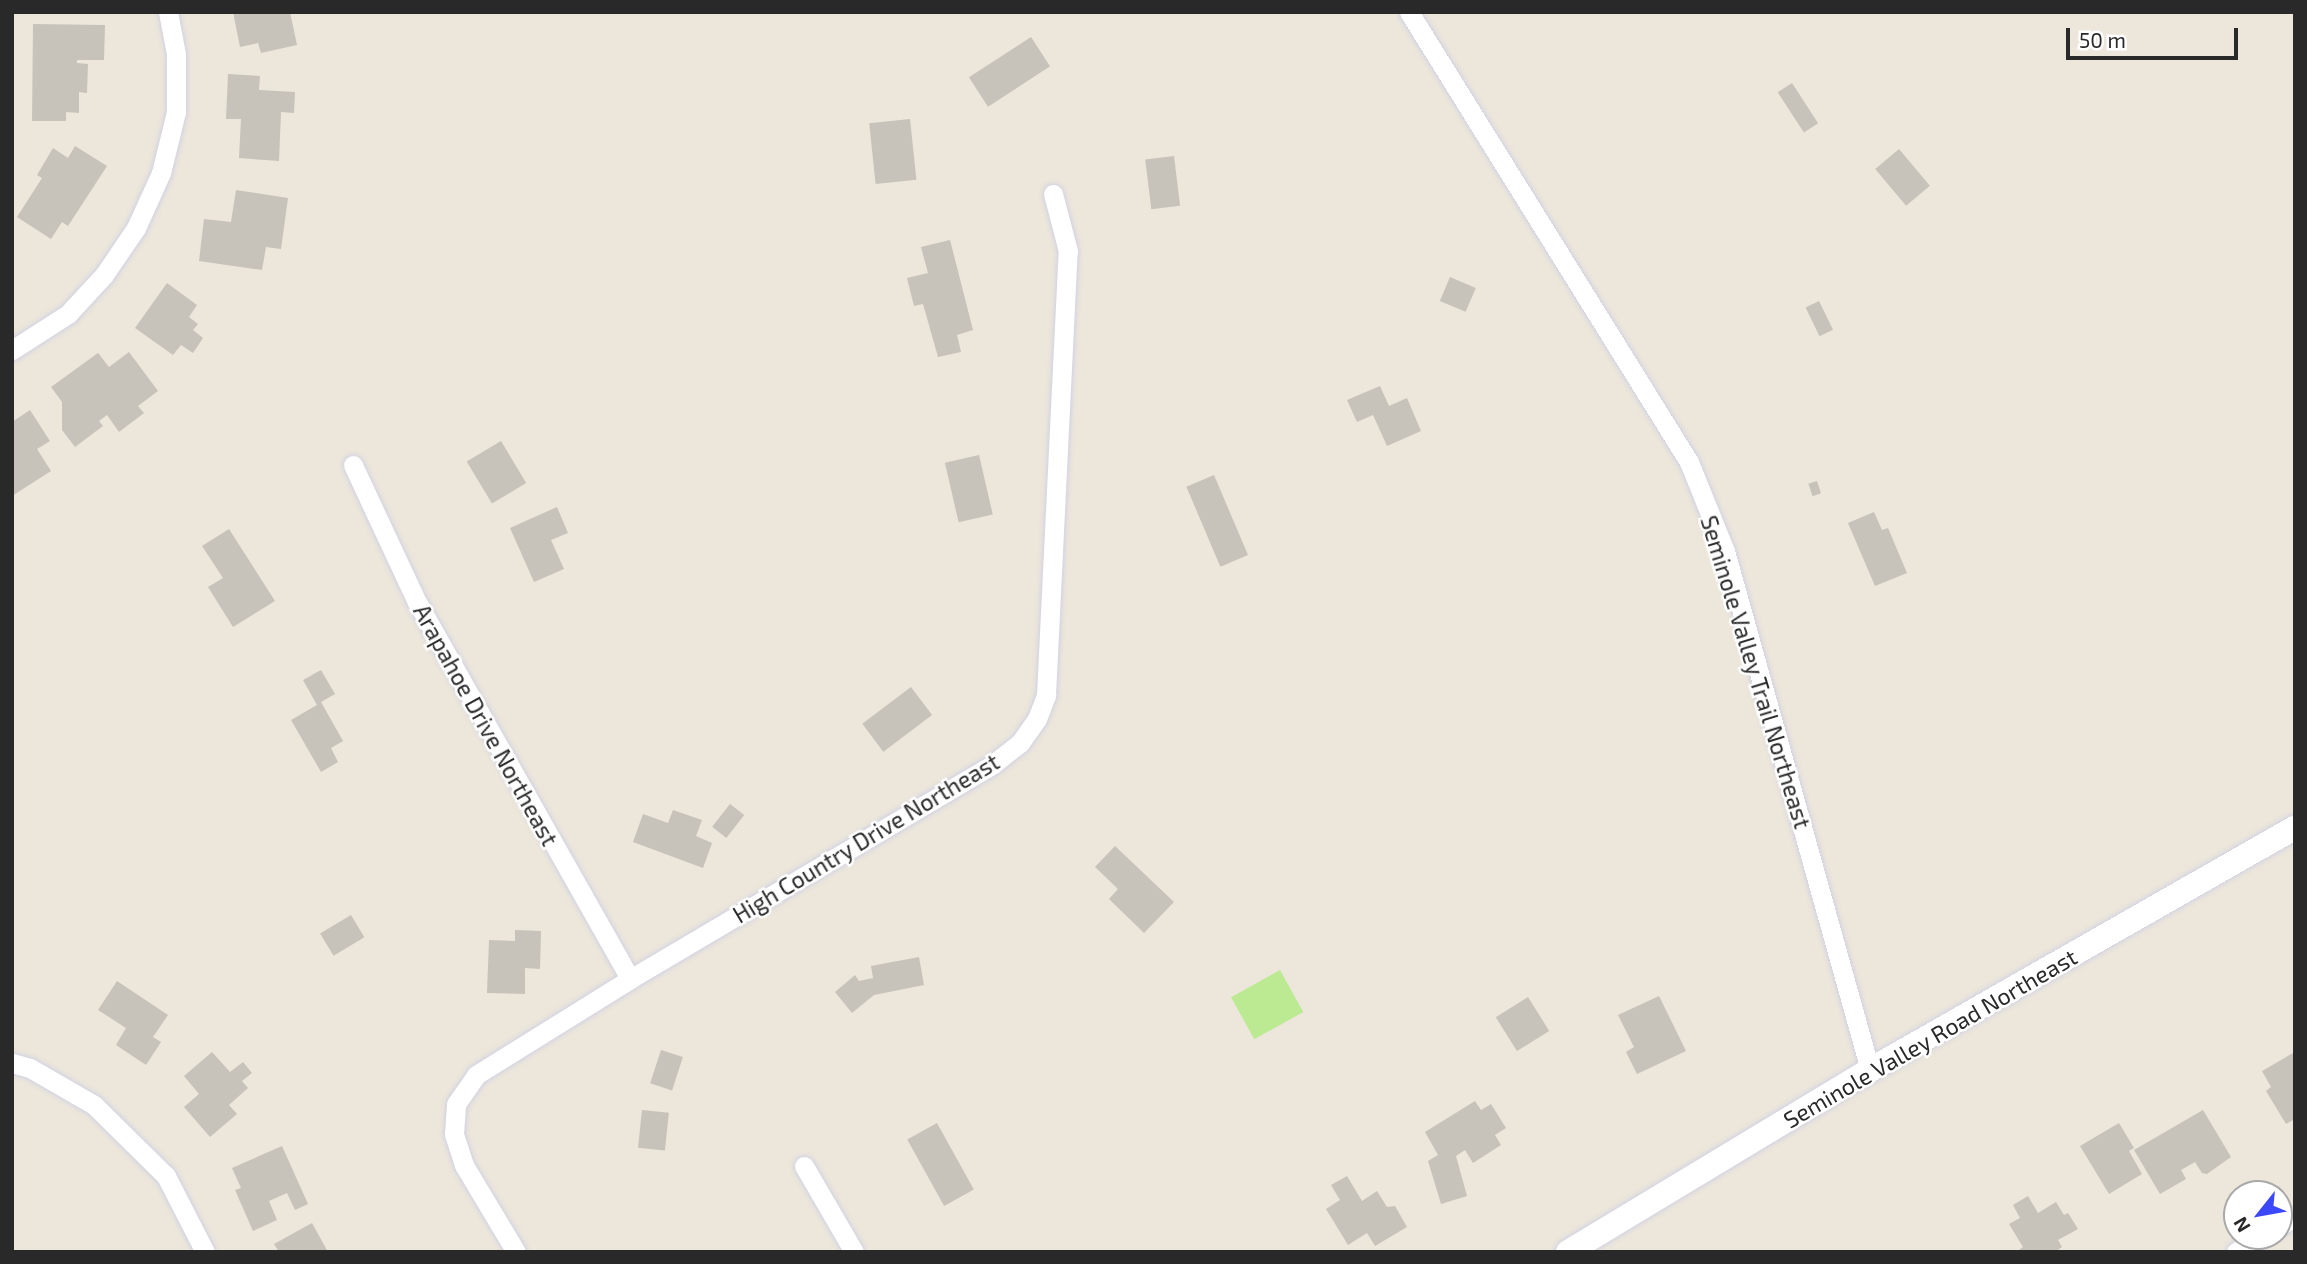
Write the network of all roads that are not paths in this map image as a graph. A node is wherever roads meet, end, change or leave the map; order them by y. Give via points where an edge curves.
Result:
1 (168, 12) edge
2 (1409, 12) edge
3 (1053, 194) dead end
4 (12, 351) edge
5 (353, 465) dead end
6 (2295, 828) edge
7 (630, 979) junction
8 (12, 1063) edge
9 (1870, 1070) junction
10 (804, 1166) dead end
11 (205, 1252) edge
12 (516, 1252) edge
13 (853, 1252) edge
14 (1568, 1252) edge

1 - 4 street via 176,54 176,113 161,173 136,228 104,275 68,314
2 - 9 street, Seminole Valley Trail Northeast via 1689,462 1725,551
3 - 7 street, High Country Drive Northeast via 1068,251 1046,695 1037,719 1020,743 993,764
5 - 7 street, Arapahoe Drive Northeast via 417,602
6 - 9 street, Seminole Valley Road Northeast
7 - 12 street, High Country Drive Northeast via 476,1075 456,1104 454,1134 464,1165
8 - 11 street via 30,1068 94,1105 166,1176
9 - 14 street, Seminole Valley Road Northeast
10 - 13 street

